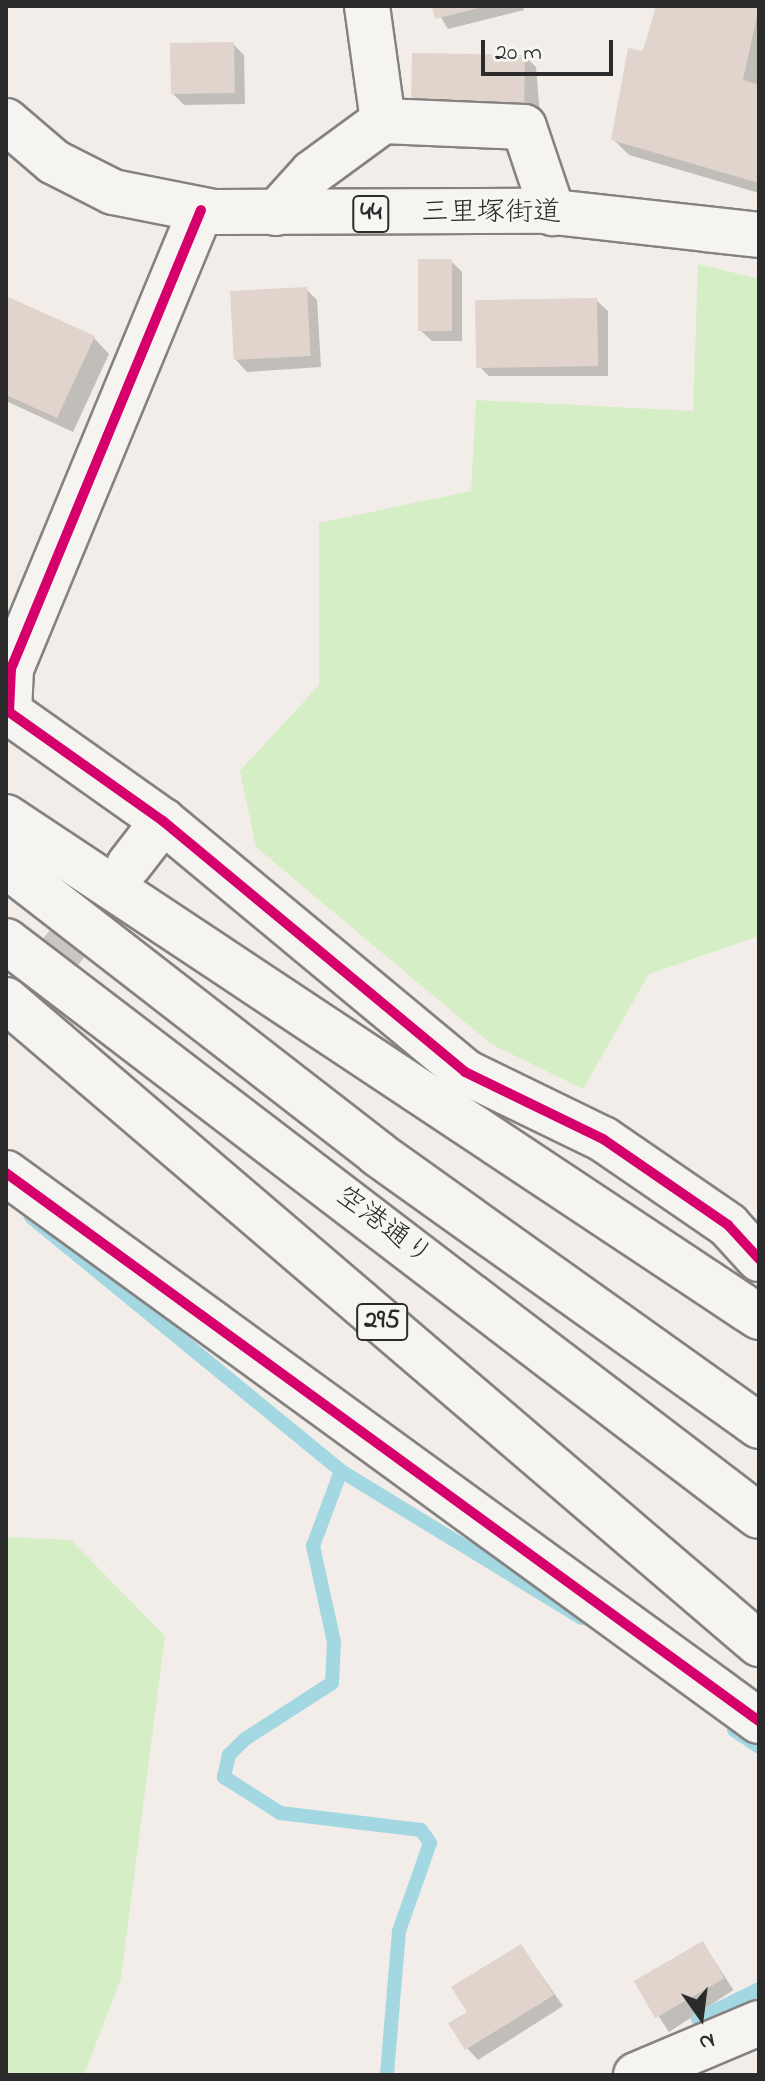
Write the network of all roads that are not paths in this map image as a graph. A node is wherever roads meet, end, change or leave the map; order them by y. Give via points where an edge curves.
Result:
1 (367, 6) edge
2 (6, 121) edge
3 (383, 121) junction
4 (201, 210) junction
5 (276, 213) junction
6 (553, 213) junction
7 (759, 235) edge
8 (6, 817) edge
9 (163, 821) junction
10 (6, 865) edge
11 (129, 865) tunnel mouth
12 (6, 941) edge
13 (6, 1000) edge
14 (6, 1173) edge
15 (759, 1259) edge
16 (759, 1317) edge
17 (759, 1426) edge
18 (759, 1516) edge
19 (759, 1644) edge
20 (759, 1721) edge
21 (759, 2023) edge
22 (646, 2073) edge

1 - 3 main road
2 - 4 main road, 三里塚街道 / 44 via 54,162 113,192
3 - 5 main road via 312,173
3 - 6 main road via 524,127
4 - 5 main road, 三里塚街道 / 44
4 - 9 main road via 11,668 9,712
5 - 6 main road, 三里塚街道 / 44
6 - 7 main road, 三里塚街道 / 44
8 - 16 main road
9 - 11 main road
9 - 15 main road via 465,1072 603,1139 728,1225
10 - 17 main road, 空港通り via 378,1154
12 - 18 main road, 空港通り
13 - 19 main road, 295
14 - 20 main road
21 - 22 main road

